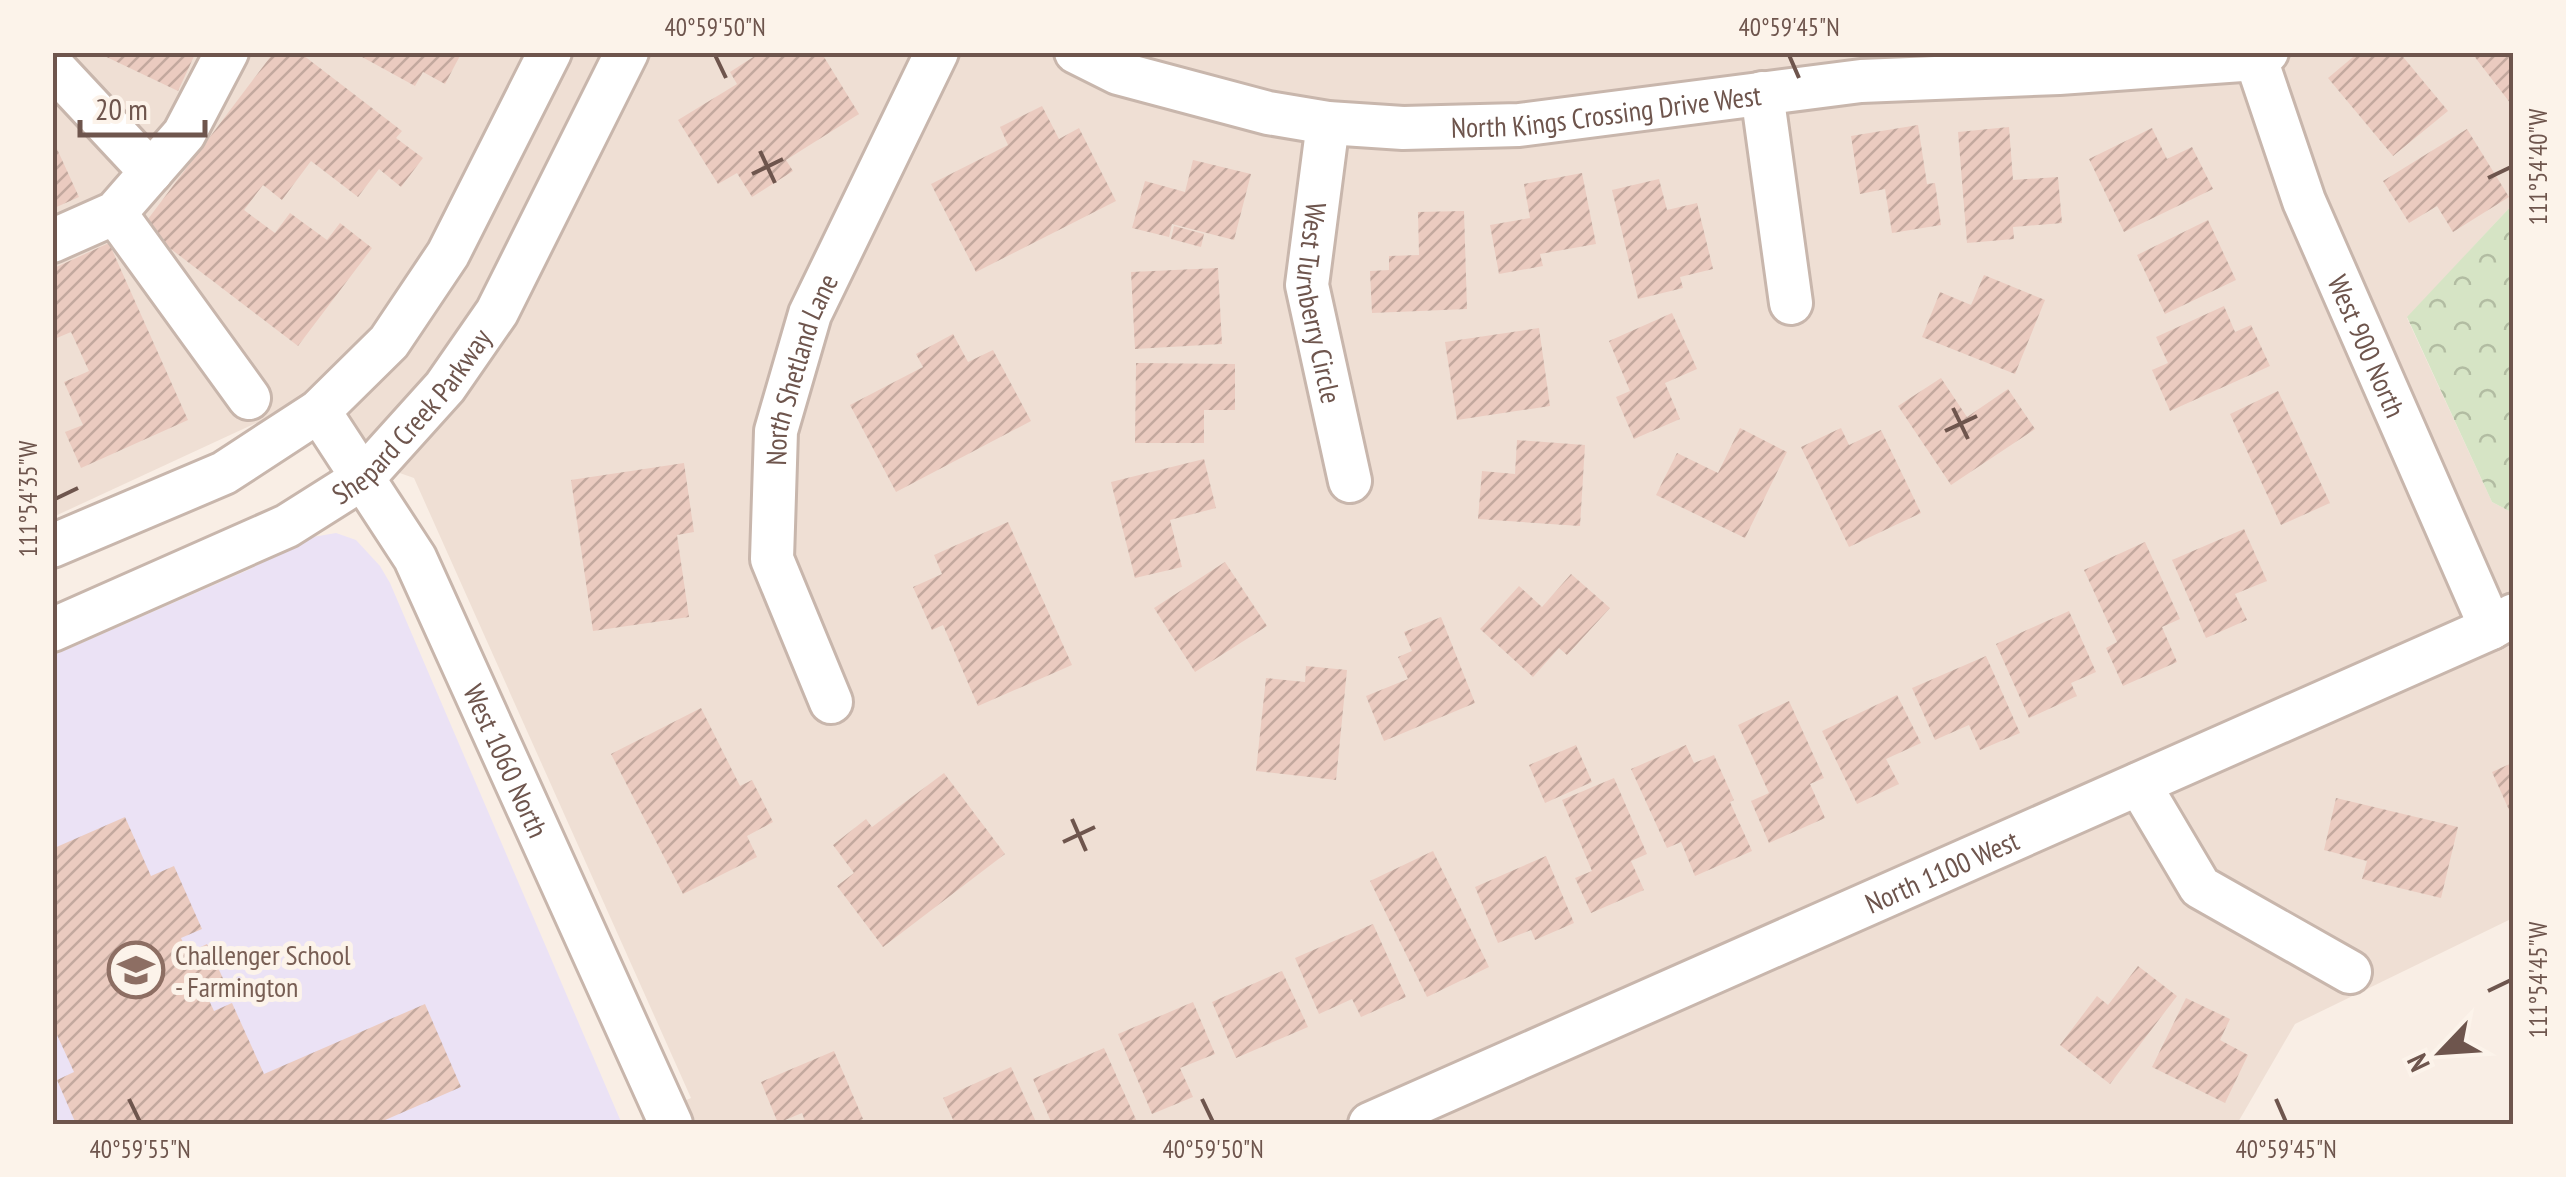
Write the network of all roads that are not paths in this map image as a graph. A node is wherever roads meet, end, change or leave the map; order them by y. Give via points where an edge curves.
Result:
1 (226, 52) edge
2 (550, 52) edge
3 (626, 52) edge
4 (937, 52) edge
5 (1076, 52) edge
6 (2261, 56) edge
7 (52, 66) edge
8 (1762, 93) junction
9 (1328, 123) junction
10 (151, 172) junction
11 (115, 212) junction
12 (52, 240) edge
13 (1791, 303) dead end
14 (249, 398) dead end
15 (319, 411) junction
16 (363, 478) junction
17 (1350, 480) dead end
18 (52, 546) edge
19 (2502, 622) edge
20 (52, 630) edge
21 (831, 702) dead end
22 (2139, 784) junction
23 (2350, 972) dead end
24 (671, 1124) edge
25 (1370, 1124) edge

1 - 10 street via 184,134
2 - 15 street via 448,254 388,342
3 - 16 street, Shepard Creek Parkway via 497,312 446,387
4 - 21 street, North Shetland Lane via 810,314 776,432 772,559
5 - 9 street, North Kings Crossing Drive West via 1118,73
6 - 8 street, North Kings Crossing Drive West via 1861,80
6 - 19 street, West 900 North via 2304,201
7 - 10 street
8 - 9 street, North Kings Crossing Drive West via 1519,125
8 - 13 street
9 - 17 street, West Turnberry Circle via 1306,285
10 - 11 street
11 - 12 street
11 - 14 street
15 - 16 street, West 1060 North
15 - 18 street via 224,473
16 - 20 street, Shepard Creek Parkway via 287,526
16 - 24 street, West 1060 North via 415,558
19 - 22 street, North 1100 West
22 - 23 street via 2200,887
22 - 25 street, North 1100 West

